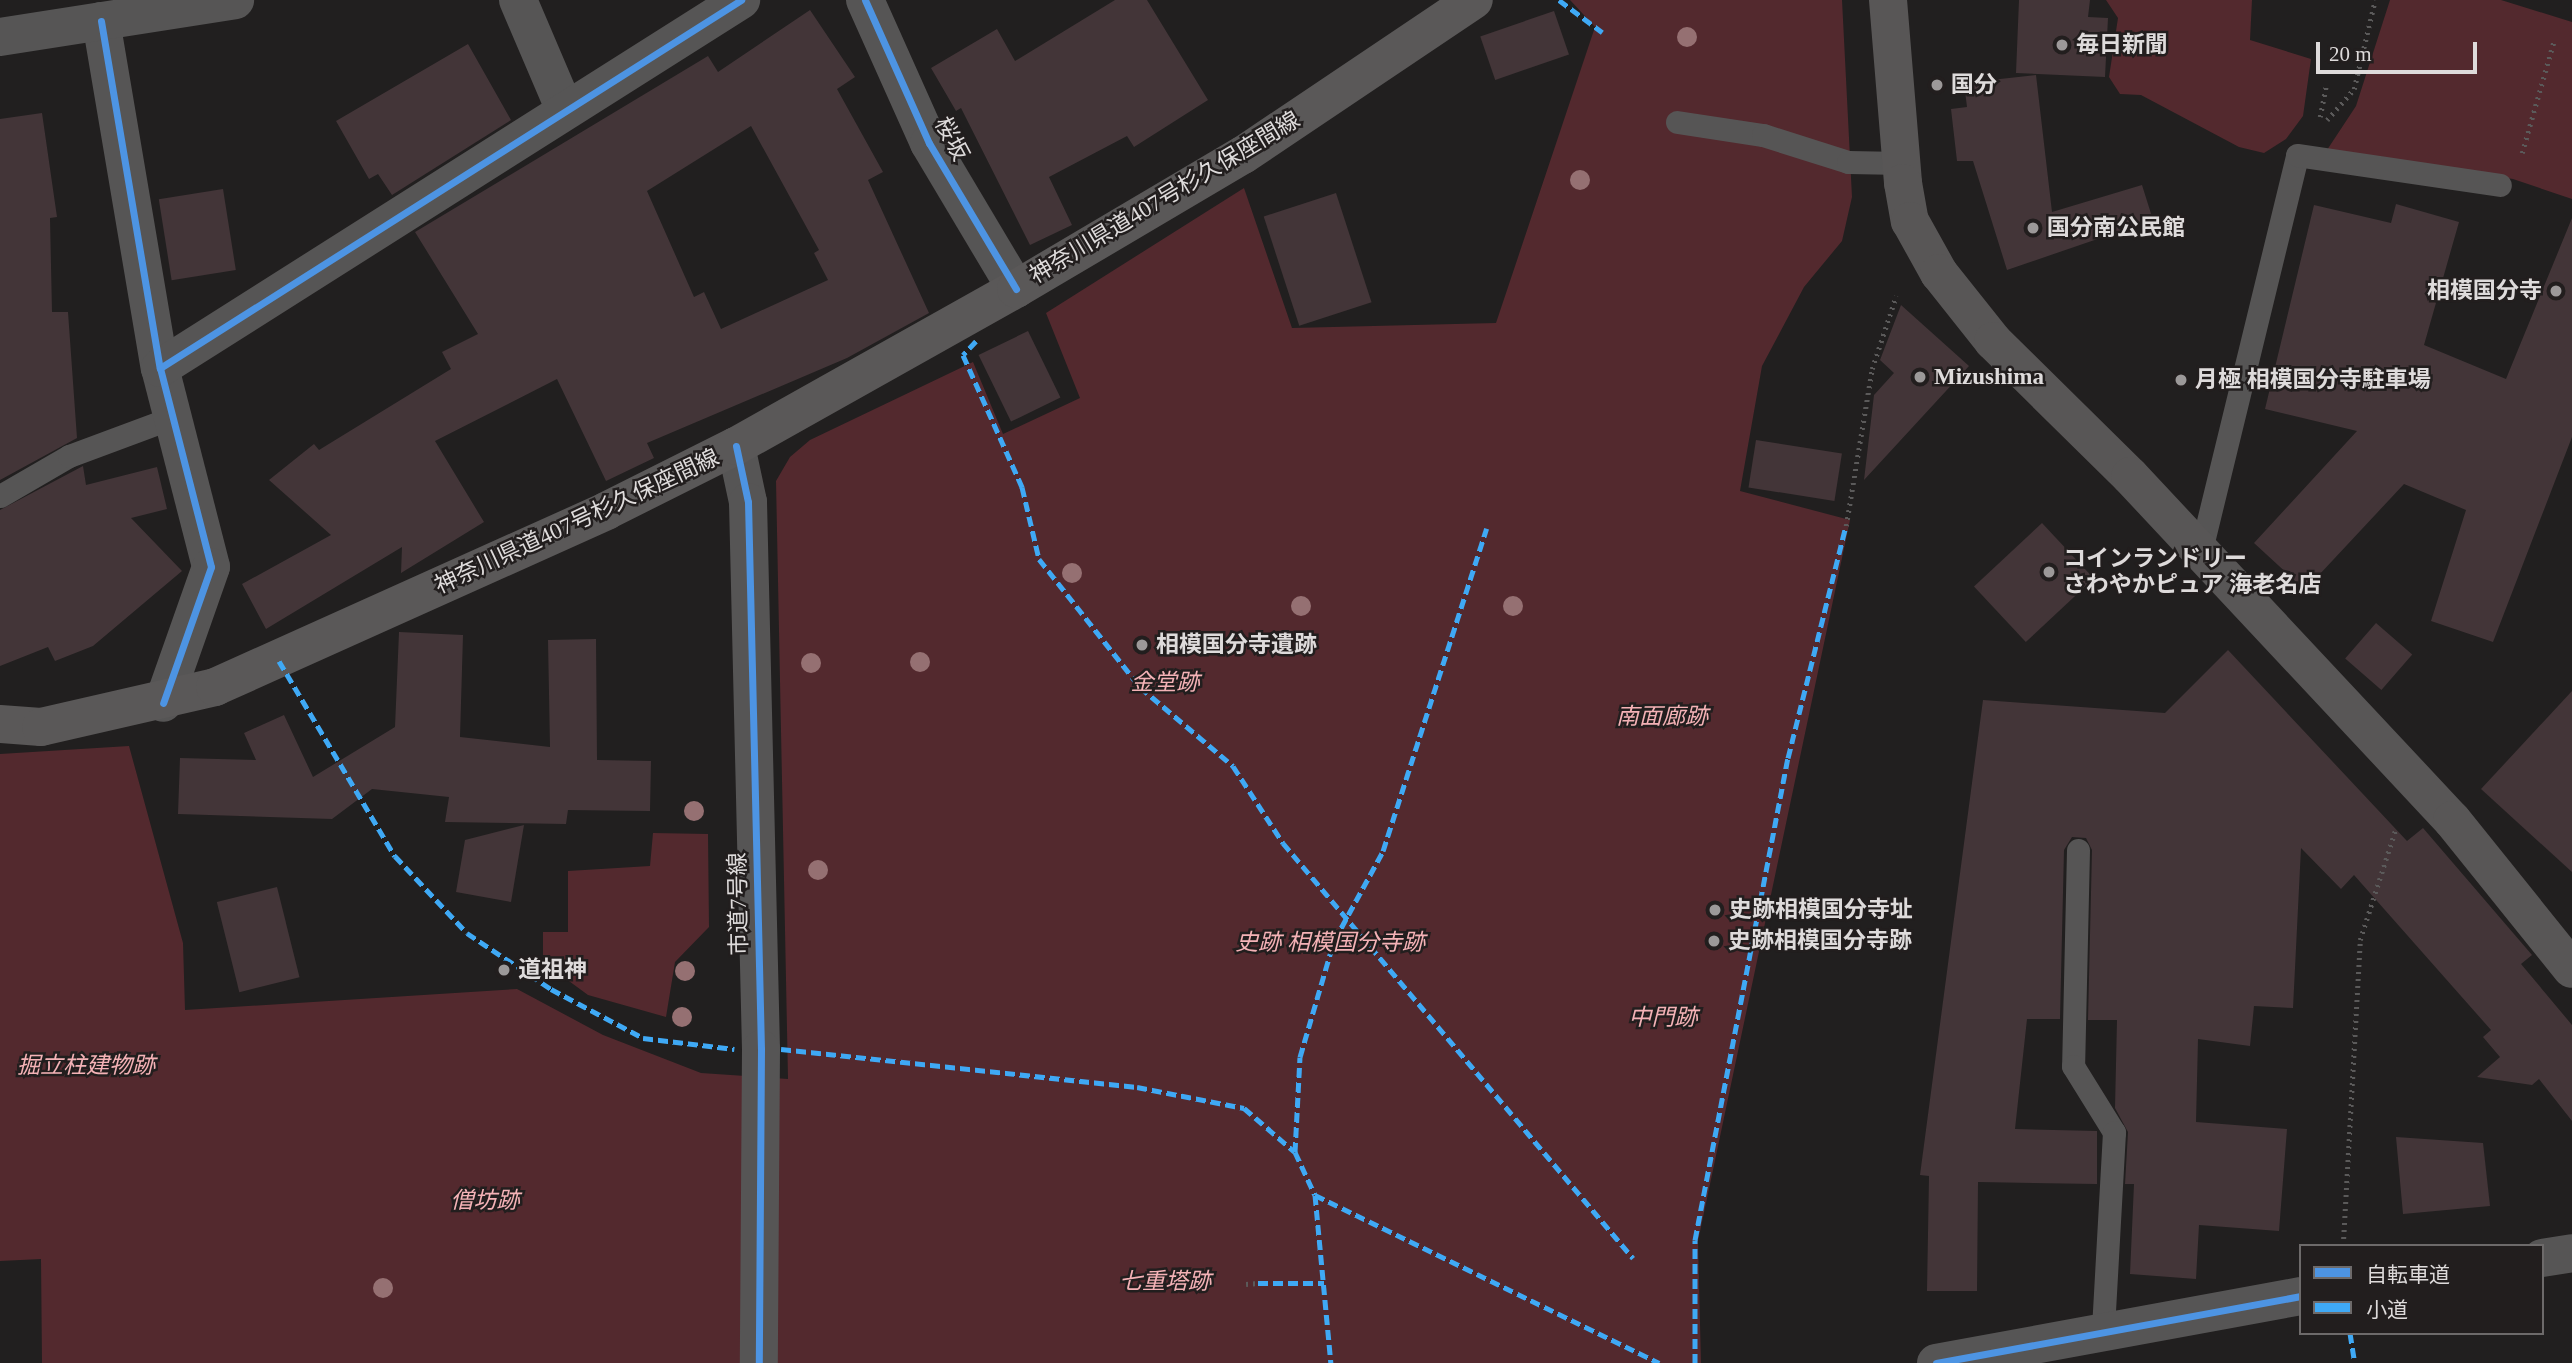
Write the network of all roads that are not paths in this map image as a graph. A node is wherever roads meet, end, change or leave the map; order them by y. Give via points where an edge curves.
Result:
1 (235, 0) edge
2 (517, 0) edge
3 (741, 0) edge
4 (865, 0) edge
5 (1474, 0) edge
6 (1888, 0) edge
7 (101, 20) junction
8 (0, 37) edge
9 (564, 108) junction
10 (1676, 121) dead end
11 (1902, 163) junction
12 (2500, 185) dead end
13 (1016, 289) junction
14 (160, 368) junction
15 (171, 418) junction
16 (736, 446) junction
17 (0, 496) edge
18 (2201, 550) junction
19 (163, 703) junction
20 (0, 724) edge
21 (2078, 850) dead end
22 (2572, 969) edge
23 (2572, 1253) edge
24 (2544, 1258) edge
25 (2299, 1296) edge
26 (2103, 1331) junction
27 (759, 1363) edge
28 (1936, 1363) edge

1 - 7 street
2 - 9 street
3 - 9 street
4 - 13 street, 桜坂 via 929,143
5 - 13 main road, 神奈川県道407号杉久保座間線 via 1243,155
6 - 11 main road
7 - 8 street
7 - 14 street
9 - 14 street
10 - 11 lane via 1763,135 1848,162
11 - 18 main road via 1910,221 1939,273 1993,341
12 - 18 lane via 2297,155
13 - 16 main road, 神奈川県道407号杉久保座間線
14 - 15 street
15 - 17 lane via 69,456
15 - 19 street via 211,567
16 - 19 main road, 神奈川県道407号杉久保座間線 via 297,653
16 - 27 street, 市道7号線 via 748,502 761,1049
18 - 22 main road via 2428,795
19 - 20 main road, 神奈川県道407号杉久保座間線 via 41,727
21 - 26 lane via 2073,1066 2114,1132
23 - 24 street
25 - 26 street
26 - 28 street

